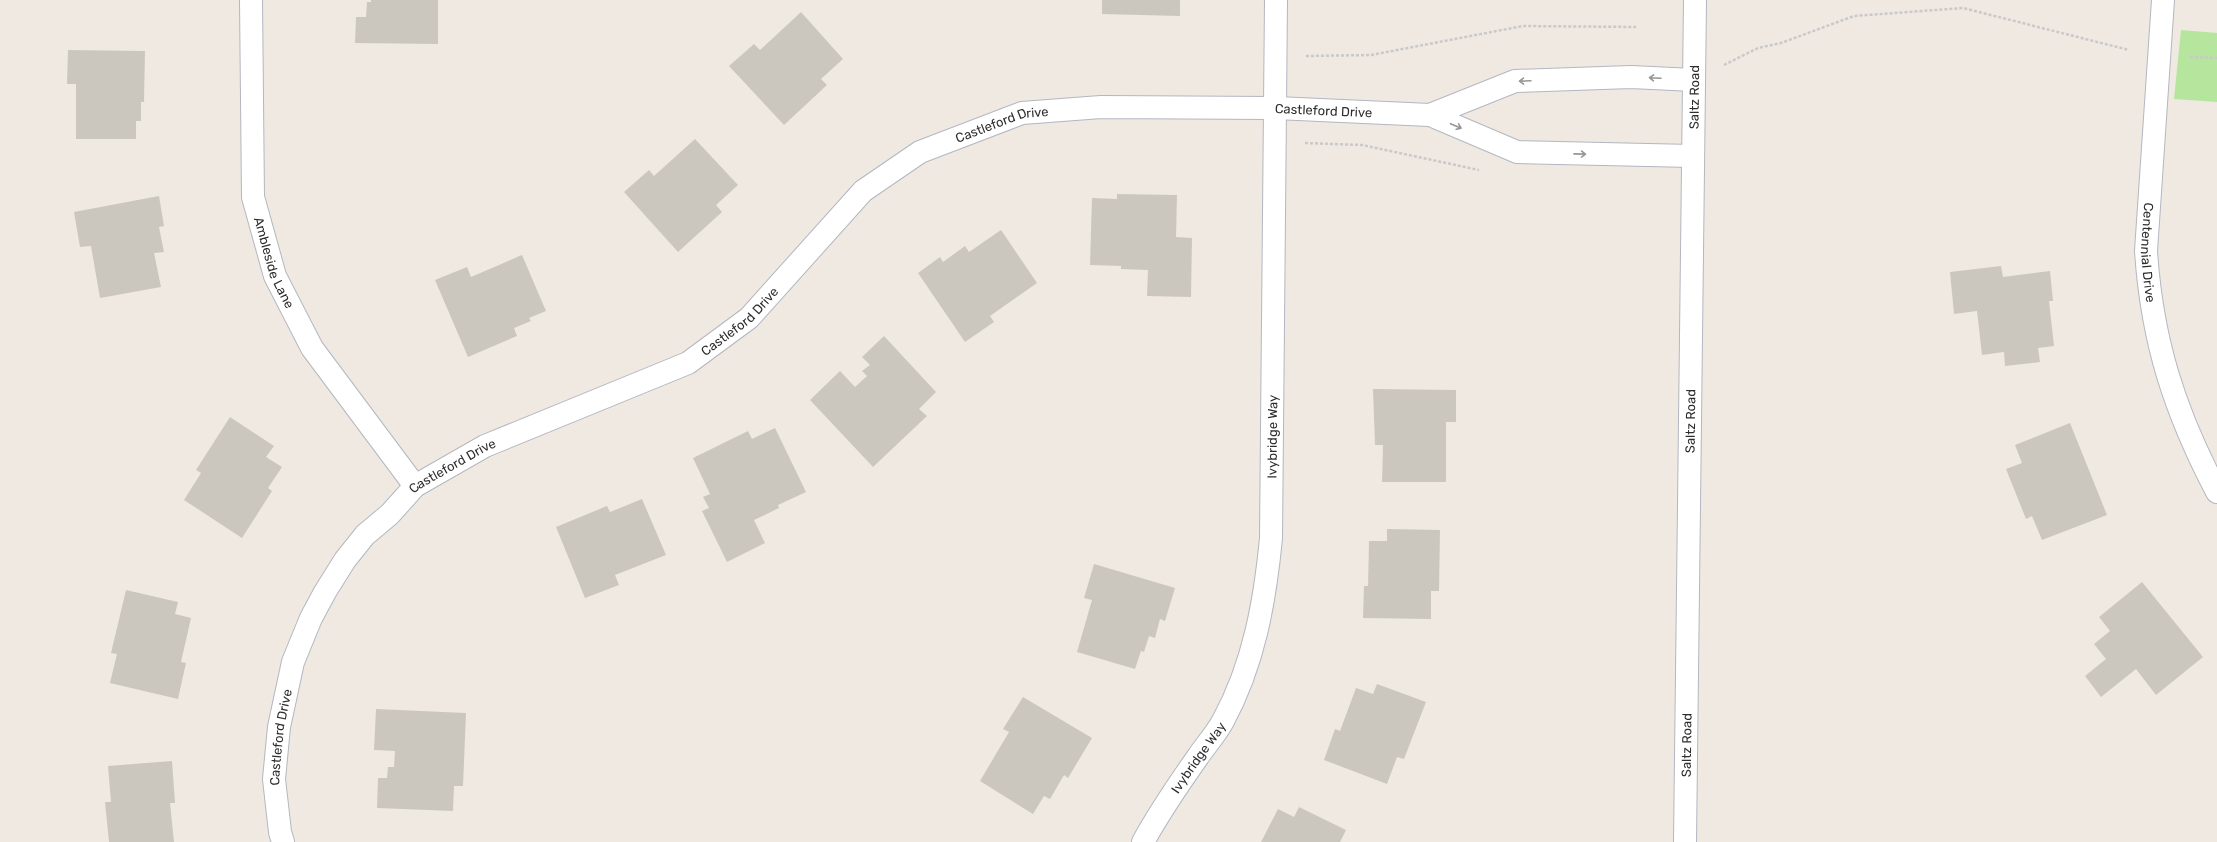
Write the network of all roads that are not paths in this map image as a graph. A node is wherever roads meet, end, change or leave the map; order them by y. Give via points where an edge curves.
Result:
1 (251, 0) edge
2 (1276, 0) edge
3 (1695, 0) edge
4 (2163, 0) edge
5 (1694, 80) junction
6 (1276, 108) junction
7 (1430, 115) junction
8 (1693, 156) junction
9 (415, 486) junction
10 (2217, 492) edge
11 (283, 842) edge
12 (1143, 842) edge
13 (1684, 842) edge

1 - 9 street, Ambleside Lane via 253,196 275,276 312,348
2 - 6 street, Ivybridge Way
3 - 5 street, Saltz Road
4 - 10 street, Centennial Drive via 2146,252 2148,289 2158,343 2173,396
5 -> 7 street, Castleford Drive via 1631,77 1515,81
5 - 8 street, Saltz Road
6 - 7 street, Castleford Drive
6 - 9 street, Castleford Drive via 1101,107 1022,113 920,152 863,191 749,318 688,363 485,446
6 - 12 street, Ivybridge Way via 1271,538 1258,628 1244,671 1223,721
7 -> 8 street, Castleford Drive via 1517,152
8 - 13 street, Saltz Road
9 - 11 street, Castleford Drive via 390,514 365,535 345,560 311,618 293,662 279,727 274,778

